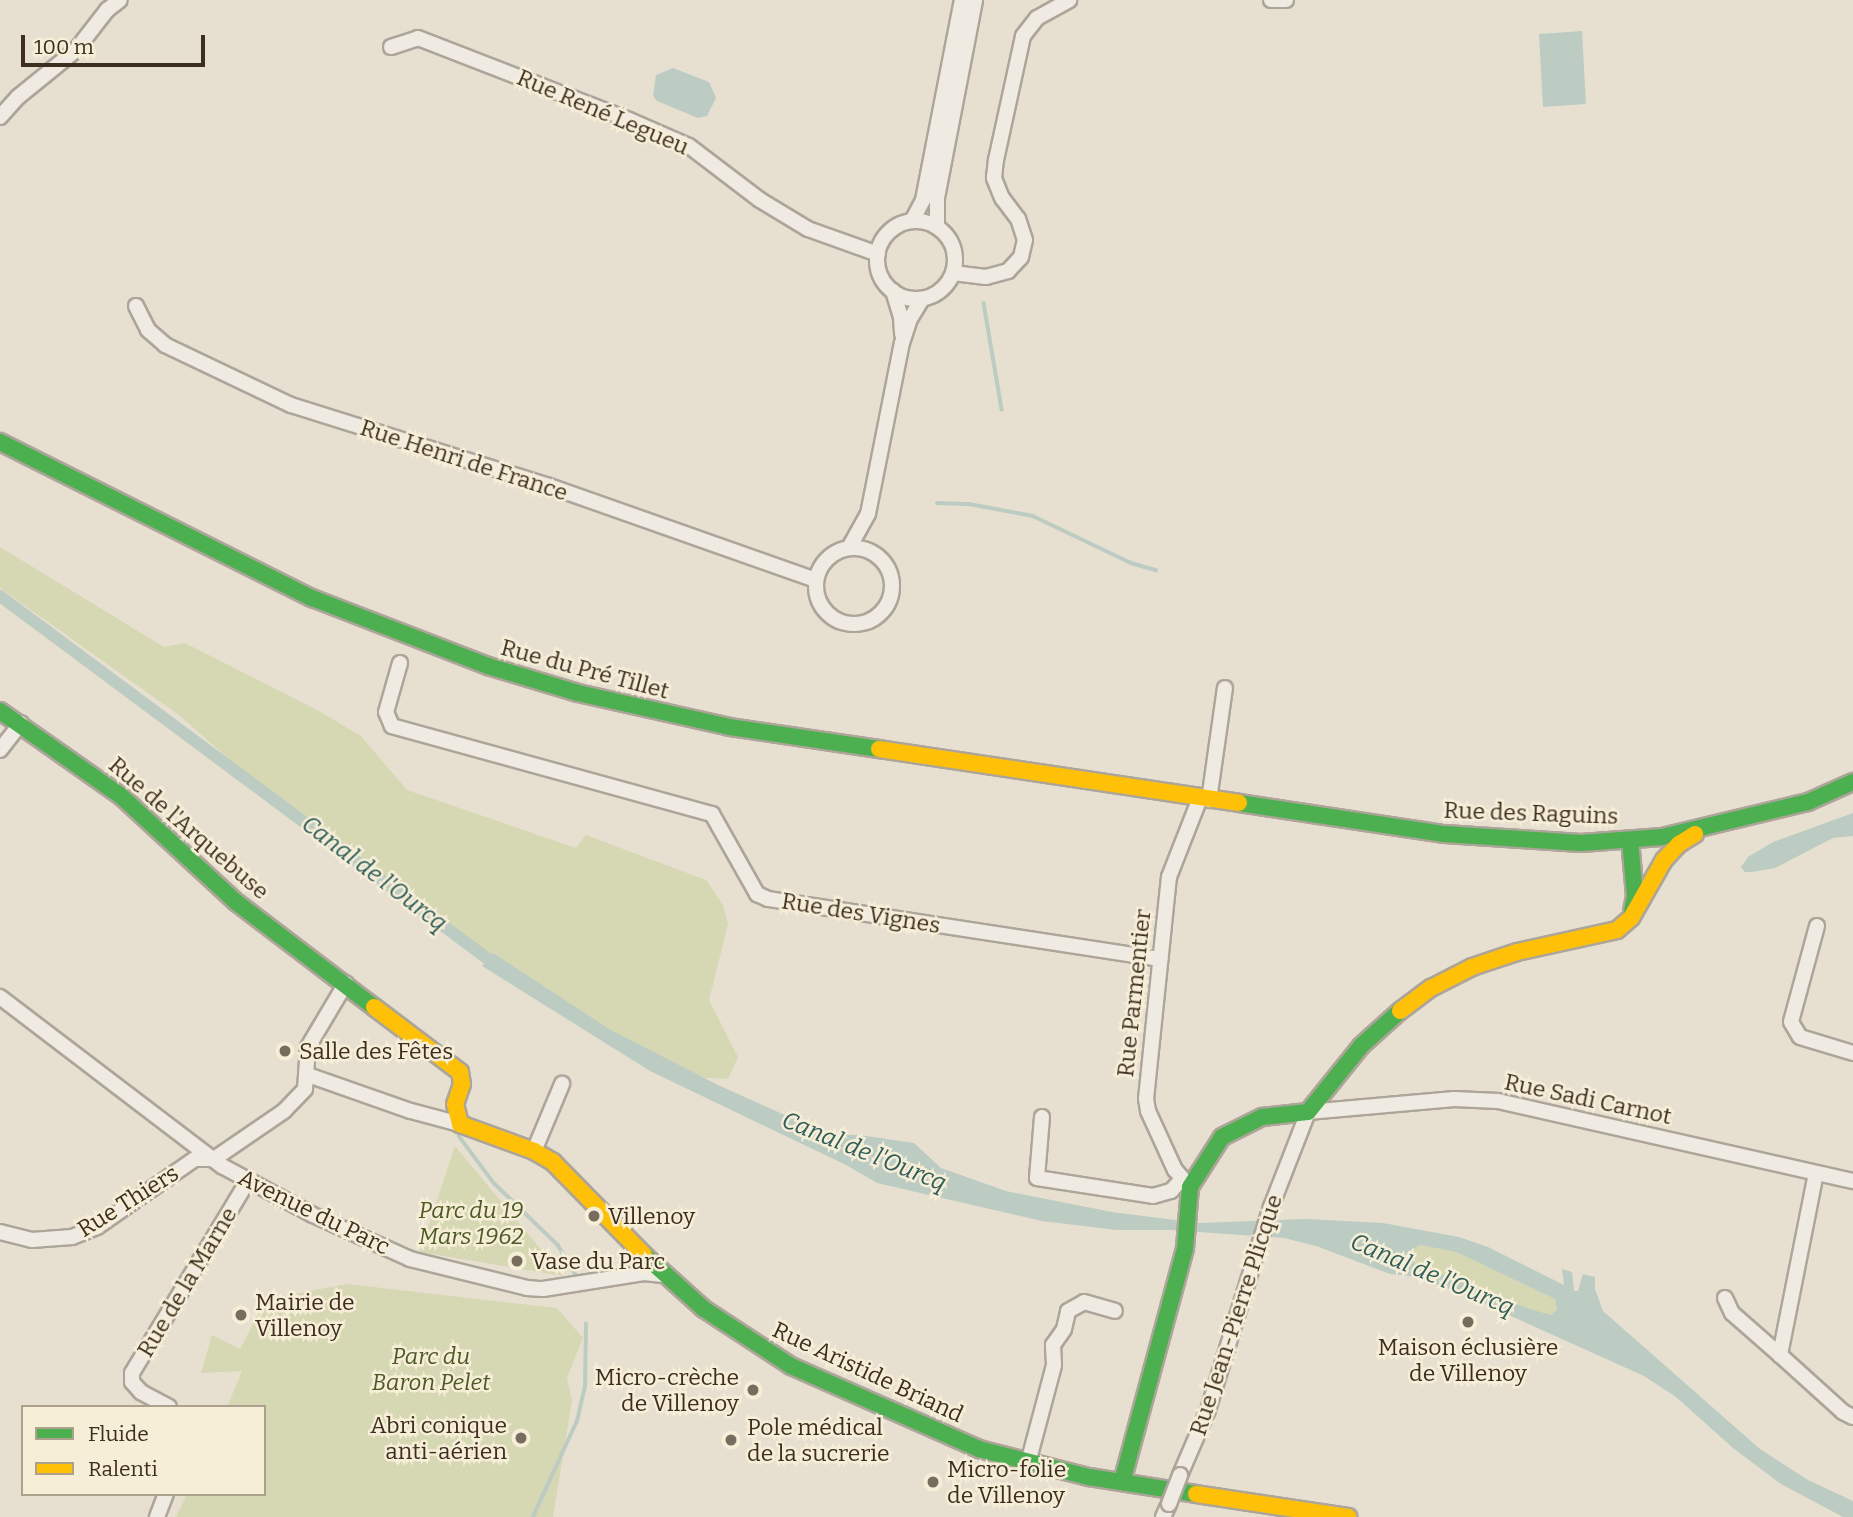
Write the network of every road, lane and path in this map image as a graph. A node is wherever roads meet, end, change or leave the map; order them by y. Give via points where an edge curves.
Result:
1 (120, 0) edge
2 (961, 0) edge
3 (975, 0) edge
4 (1069, 0) edge
5 (1271, 0) edge
6 (1286, 0) edge
7 (391, 47) dead end
8 (0, 117) edge
9 (912, 221) junction
10 (937, 227) junction
11 (877, 254) junction
12 (953, 273) junction
13 (893, 291) junction
14 (922, 299) junction
15 (135, 306) dead end
16 (902, 343) junction
17 (0, 442) edge
18 (868, 514) junction
19 (849, 548) junction
20 (872, 552) junction
21 (816, 580) junction
22 (400, 663) dead end
23 (1225, 688) dead end
24 (0, 711) edge
25 (21, 723) junction
26 (0, 750) edge
27 (1853, 782) edge
28 (1205, 799) junction
29 (1706, 828) junction
30 (1637, 839) junction
31 (1641, 901) junction
32 (1631, 918) junction
33 (1817, 926) dead end
34 (1160, 959) junction
35 (346, 983) junction
36 (0, 997) edge
37 (1853, 1053) edge
38 (308, 1070) junction
39 (562, 1084) dead end
40 (1308, 1112) junction
41 (1042, 1117) dead end
42 (460, 1124) junction
43 (534, 1150) junction
44 (214, 1160) junction
45 (1816, 1173) junction
46 (248, 1181) junction
47 (1853, 1181) edge
48 (1187, 1189) junction
49 (0, 1232) edge
50 (663, 1275) junction
51 (1725, 1298) dead end
52 (1115, 1311) dead end
53 (1780, 1355) junction
54 (165, 1405) edge
55 (1853, 1416) edge
56 (1028, 1464) junction
57 (1122, 1482) junction
58 (165, 1496) edge
59 (1166, 1510) edge
60 (157, 1517) edge
61 (1348, 1517) edge

1 - 8 street via 76,50
2 - 9 street via 925,192
3 - 10 street via 937,198
4 - 12 street via 1037,18 1023,36 996,160 994,178 1025,240 1021,257 1008,271 986,277
5 - 6 street
7 - 11 street, Rue René Legueu via 418,38 629,120 689,146 760,200 808,229
9 - 10 street
9 - 11 street via 889,232
10 - 12 street via 953,247
11 - 13 street via 880,275
12 - 14 street via 941,290
13 - 14 street
13 - 16 street
14 - 16 street
15 - 21 street, Rue Henri de France via 148,330 165,345 291,405 549,486
16 - 18 street
17 - 28 street, Rue du Pré Tillet via 312,598 515,675 618,704 730,727
18 - 19 street
18 - 20 street
19 - 20 street
19 - 21 street via 827,558
20 - 21 street via 889,570 891,594 878,616 866,623 840,622 829,615 816,593
22 - 34 street, Rue des Vignes via 386,712 392,726 712,814 757,894 768,899
23 - 28 street, Rue Parmentier
24 - 25 street, Rue de l'Arquebuse
25 - 26 street
25 - 35 street, Rue de l'Arquebuse via 121,796 236,902
27 - 29 street, Rue des Raguins via 1808,802
28 - 30 street, Rue des Raguins via 1445,834 1581,843
28 - 34 street, Rue Parmentier via 1169,877
29 - 30 street, Rue des Raguins
29 - 31 street via 1672,852
30 - 31 street via 1650,859
30 - 32 street
31 - 32 street
32 - 40 street via 1601,936 1517,952 1472,967 1431,988 1361,1046
33 - 37 street via 1791,1022 1800,1037
34 - 48 street, Rue Parmentier via 1146,1099
35 - 38 street via 308,1047
35 - 42 street, Rue de l'Arquebuse via 460,1072 462,1084 455,1104
36 - 44 street, Avenue du Parc
38 - 42 street via 411,1111
38 - 44 street via 305,1089 284,1111
39 - 43 street
40 - 45 street, Rue Sadi Carnot via 1454,1099 1498,1101
40 - 48 street, Rue Sadi Carnot via 1262,1117 1222,1137
40 - 59 street, Rue Jean-Pierre Plicque, bridge via 1270,1207 1208,1410
41 - 48 street via 1037,1178 1153,1196
42 - 43 street, Rue Aristide Briand
43 - 50 street, Rue Aristide Briand via 568,1175
44 - 46 street, Avenue du Parc
44 - 49 street, Rue Thiers via 195,1159 97,1227 72,1237 32,1240
45 - 47 street, Rue Sadi Carnot
45 - 53 street
46 - 50 street, Avenue du Parc via 410,1259 527,1288 644,1273
46 - 54 street, Rue de la Marne via 132,1373 132,1382 141,1392
48 - 57 street via 1185,1248
50 - 56 street, Rue Aristide Briand via 714,1316 791,1366 979,1449
51 - 53 street via 1732,1312
52 - 56 street via 1084,1302 1068,1311 1053,1345 1054,1365
53 - 55 street
56 - 57 street, Rue Aristide Briand
57 - 61 street, Rue Aristide Briand
58 - 60 street

